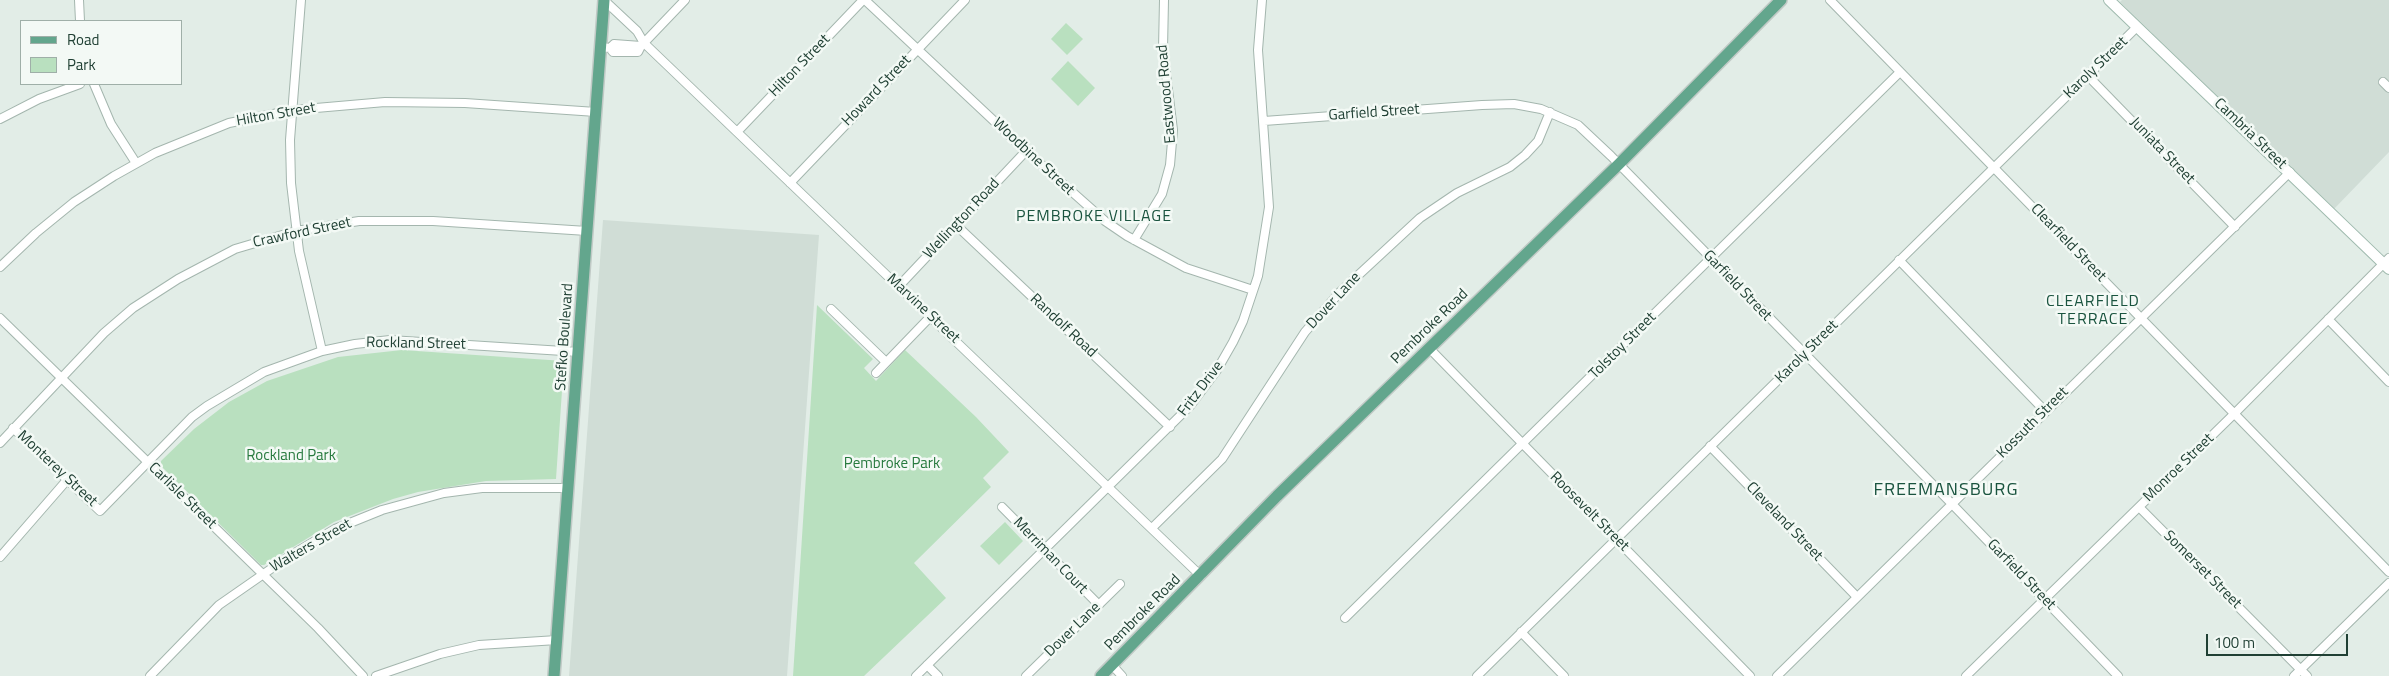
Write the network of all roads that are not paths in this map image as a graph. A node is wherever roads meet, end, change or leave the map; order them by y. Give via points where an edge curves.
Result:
1 (79, 0) edge
2 (301, 0) edge
3 (604, 0) edge
4 (685, 0) edge
5 (864, 0) edge
6 (965, 0) edge
7 (1164, 0) edge
8 (1262, 0) edge
9 (1780, 0) edge
10 (1830, 0) edge
11 (2109, 0) edge
12 (80, 20) edge
13 (2138, 27) junction
14 (643, 44) junction
15 (605, 48) junction
16 (918, 49) junction
17 (1900, 72) junction
18 (2088, 76) junction
19 (77, 85) edge
20 (94, 85) edge
21 (293, 110) junction
22 (596, 112) junction
23 (1550, 112) junction
24 (0, 119) edge
25 (1264, 121) junction
26 (737, 132) junction
27 (1026, 151) junction
28 (136, 164) junction
29 (1619, 164) junction
30 (1994, 168) junction
31 (2290, 172) junction
32 (790, 183) junction
33 (956, 225) junction
34 (2235, 227) junction
35 (296, 231) junction
36 (587, 231) junction
37 (1134, 240) junction
38 (1711, 259) junction
39 (1899, 260) junction
40 (2387, 263) edge
41 (0, 267) edge
42 (899, 286) junction
43 (1253, 290) junction
44 (831, 309) dead end
45 (931, 316) junction
46 (0, 318) edge
47 (2141, 318) junction
48 (2328, 319) junction
49 (1429, 348) junction
50 (322, 351) junction
51 (579, 352) junction
52 (1805, 354) junction
53 (886, 362) junction
54 (876, 373) dead end
55 (61, 377) junction
56 (2389, 382) edge
57 (2046, 410) junction
58 (2234, 414) junction
59 (1170, 427) junction
60 (13, 428) junction
61 (0, 443) edge
62 (1522, 445) junction
63 (1710, 446) junction
64 (147, 462) junction
65 (67, 480) junction
66 (1109, 487) junction
67 (568, 488) junction
68 (1952, 504) junction
69 (1002, 507) dead end
70 (2139, 507) junction
71 (100, 511) joint
72 (1152, 528) junction
73 (1616, 539) junction
74 (1044, 550) junction
75 (0, 557) edge
76 (2389, 572) edge
77 (262, 575) junction
78 (1201, 576) junction
79 (2389, 583) edge
80 (1120, 584) dead end
81 (1857, 597) junction
82 (2044, 599) junction
83 (1099, 605) junction
84 (1345, 618) dead end
85 (1521, 632) junction
86 (556, 640) junction
87 (927, 665) junction
88 (1112, 665) junction
89 (2301, 670) junction
90 (150, 676) edge
91 (363, 676) edge
92 (376, 676) edge
93 (554, 676) edge
94 (916, 676) edge
95 (938, 676) edge
96 (1026, 676) edge
97 (1101, 676) edge
98 (1122, 676) edge
99 (1476, 676) edge
100 (1564, 676) edge
101 (1750, 676) edge
102 (1777, 676) edge
103 (1966, 676) edge
104 (2118, 676) edge
105 (2294, 676) edge
106 (2307, 676) edge

1 - 12 street
2 - 21 street
3 - 14 street, Marvine Street via 637,31
3 - 15 main road, Stefko Boulevard
4 - 14 street
5 - 16 street, Woodbine Street
5 - 26 street, Hilton Street
6 - 16 street, Howard Street
7 - 37 street, Eastwood Road via 1163,49 1172,130 1170,165 1162,194
8 - 25 street, Fritz Drive via 1258,40
9 - 29 main road, Pembroke Road
10 - 17 street, Clearfield Street
11 - 13 street, Cambria Street
13 - 18 street, Karoly Street
13 - 31 street, Cambria Street
14 - 15 street via 638,52 613,52
14 - 26 street, Marvine Street
15 - 22 main road, Stefko Boulevard
16 - 27 street, Woodbine Street
16 - 32 street, Howard Street
17 - 30 street, Clearfield Street
17 - 38 street, Tolstoy Street
18 - 30 street, Karoly Street
18 - 34 street, Juniata Street
19 - 24 street via 39,99
20 - 28 street via 112,124
21 - 22 street, Hilton Street via 414,101
21 - 28 street, Hilton Street via 229,123
21 - 35 street via 291,183
22 - 36 main road, Stefko Boulevard
23 - 25 street, Garfield Street via 1523,105 1495,104
23 - 29 street, Garfield Street via 1583,129
23 - 72 street, Dover Lane via 1538,141 1525,155 1510,167 1457,192 1434,207 1408,227 1339,293 1305,332 1222,459
25 - 43 street, Fritz Drive via 1269,207
26 - 32 street, Marvine Street
27 - 33 street, Wellington Road
27 - 37 street, Woodbine Street via 1105,221
28 - 41 street, Hilton Street via 74,202
29 - 38 street, Garfield Street
29 - 49 main road, Pembroke Road
30 - 39 street, Karoly Street
30 - 47 street, Clearfield Street
31 - 34 street, Kossuth Street
31 - 40 street, Cambria Street
32 - 42 street, Marvine Street
33 - 42 street, Wellington Road
33 - 59 street, Randolf Road
34 - 47 street, Kossuth Street
35 - 36 street, Crawford Street via 359,221 396,220
35 - 50 street
35 - 55 street, Crawford Street via 235,249 157,291 119,320
36 - 51 main road, Stefko Boulevard
37 - 43 street, Woodbine Street via 1186,268
38 - 52 street, Garfield Street
38 - 62 street, Tolstoy Street
39 - 52 street, Karoly Street
39 - 57 street
40 - 48 street, Monroe Street
42 - 45 street, Marvine Street
43 - 59 street, Fritz Drive via 1243,321 1217,370
44 - 53 street
45 - 53 street
45 - 66 street, Marvine Street
46 - 55 street, Carlisle Street
47 - 57 street, Kossuth Street
47 - 58 street, Clearfield Street
48 - 56 street
48 - 58 street, Monroe Street
49 - 62 street, Roosevelt Street
49 - 78 main road, Pembroke Road via 1277,496
50 - 51 street, Rockland Street via 390,340
50 - 64 street, Rockland Street via 264,372 225,394 192,417
51 - 67 main road, Stefko Boulevard
52 - 63 street, Karoly Street
52 - 68 street, Garfield Street
53 - 54 street
55 - 60 street, Crawford Street
55 - 64 street, Carlisle Street
57 - 68 street, Kossuth Street
58 - 70 street, Monroe Street
58 - 76 street, Clearfield Street
59 - 66 street, Fritz Drive
60 - 61 street, Crawford Street
60 - 65 street, Monterey Street
62 - 73 street, Roosevelt Street
62 - 84 street, Tolstoy Street
63 - 73 street, Karoly Street
63 - 81 street, Cleveland Street
64 - 71 street, Rockland Street
64 - 77 street, Carlisle Street
65 - 71 street, Monterey Street
65 - 75 street
66 - 72 street, Marvine Street
66 - 74 street, Fritz Drive
67 - 77 street, Walters Street via 482,488 409,501 335,529
67 - 86 main road, Stefko Boulevard
68 - 81 street, Kossuth Street
68 - 82 street, Garfield Street
69 - 74 street, Merriman Court
70 - 82 street, Monroe Street
70 - 89 street, Somerset Street
72 - 78 street, Marvine Street
73 - 85 street, Karoly Street
73 - 101 street, Roosevelt Street
74 - 83 street, Merriman Court
74 - 87 street, Fritz Drive
77 - 90 street, Walters Street via 204,618
77 - 91 street, Carlisle Street
78 - 88 main road, Pembroke Road
79 - 89 street
80 - 83 street, Dover Lane
81 - 102 street, Kossuth Street
82 - 103 street, Monroe Street
82 - 104 street, Garfield Street
83 - 96 street, Dover Lane
85 - 99 street, Karoly Street
85 - 100 street
86 - 92 street via 479,646 440,654
86 - 93 main road, Stefko Boulevard
87 - 94 street, Fritz Drive
87 - 95 street
88 - 97 main road, Pembroke Road
88 - 98 street
89 - 105 street
89 - 106 street, Somerset Street

